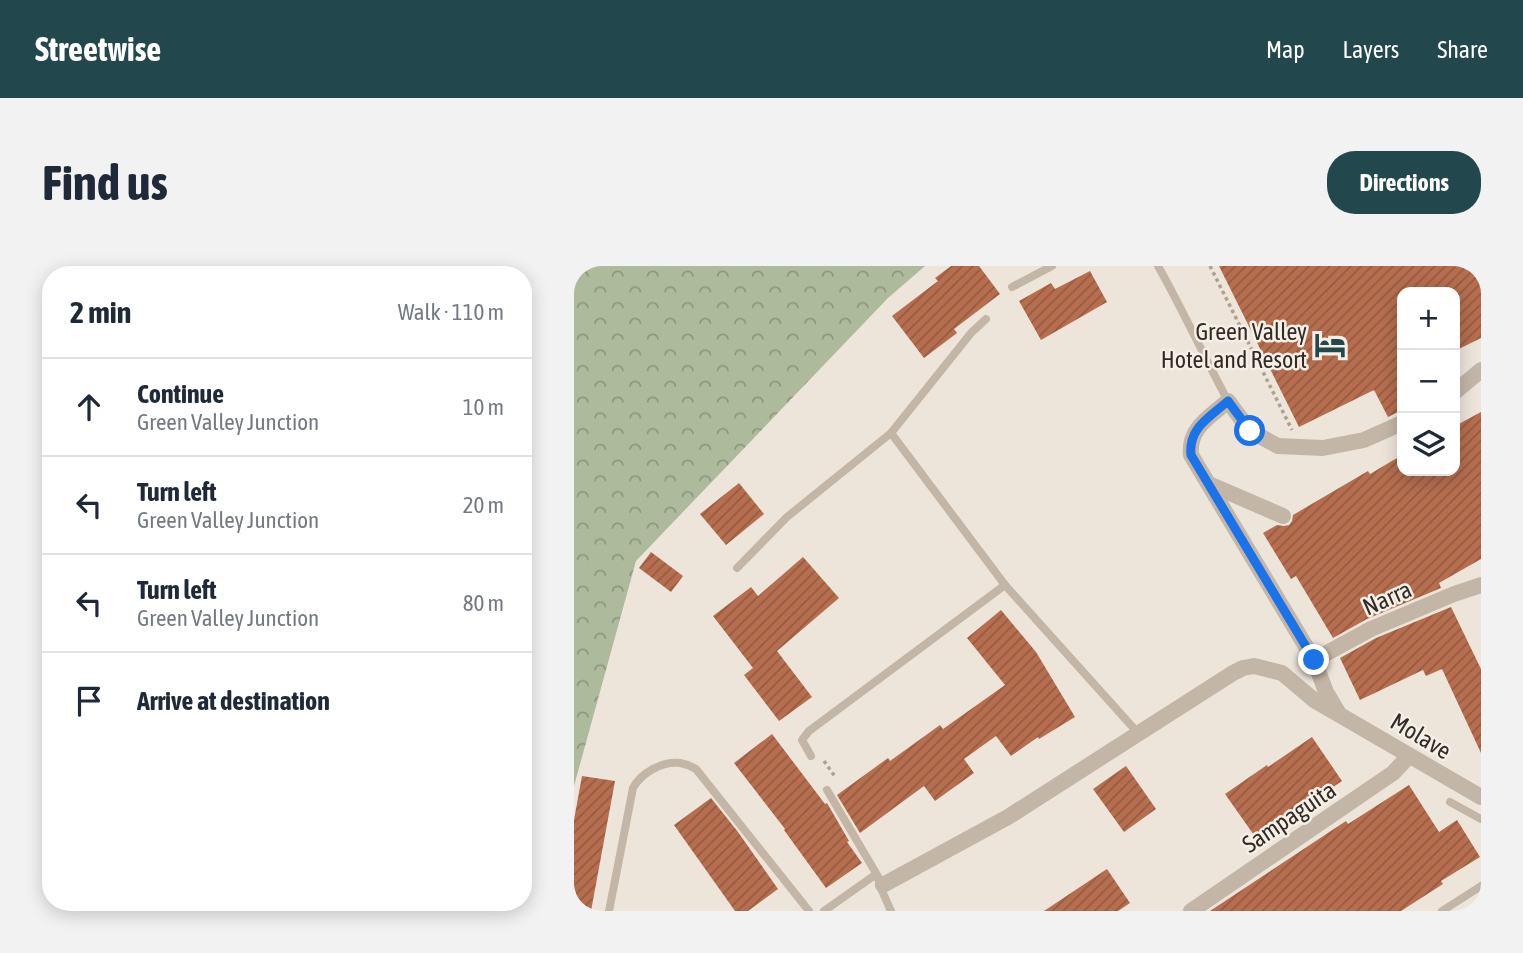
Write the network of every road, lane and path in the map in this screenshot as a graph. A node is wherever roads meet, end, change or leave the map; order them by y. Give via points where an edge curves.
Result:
1 (1052, 266) edge
2 (1158, 266) edge
3 (1210, 266) edge
4 (1012, 288) dead end
5 (986, 319) dead end
6 (1481, 370) edge
7 (1460, 388) edge
8 (1228, 401) junction
9 (1397, 425) edge
10 (891, 433) junction
11 (1300, 447) junction
12 (1209, 484) junction
13 (1283, 516) dead end
14 (737, 568) dead end
15 (1005, 585) junction
16 (1481, 585) edge
17 (1314, 660) junction
18 (1320, 696) junction
19 (1138, 734) junction
20 (816, 755) joint
21 (1409, 756) junction
22 (839, 783) dead end
23 (827, 790) dead end
24 (1481, 797) edge
25 (1450, 802) dead end
26 (1481, 819) edge
27 (879, 880) junction
28 (1481, 886) edge
29 (609, 911) edge
30 (809, 911) edge
31 (824, 911) edge
32 (891, 911) edge
33 (1191, 911) edge
34 (1442, 911) edge

1 - 4 lane
2 - 8 lane
3 - 11 path
5 - 10 lane
6 - 7 street
8 - 11 street via 1250,431 1278,446
8 - 12 street via 1199,426 1190,444 1191,455
9 - 11 street via 1364,440 1324,448
10 - 14 lane via 787,517
10 - 15 lane
12 - 13 street
12 - 17 street
15 - 19 lane
15 - 20 lane via 809,731 802,740
16 - 17 street, Narra via 1371,629
17 - 18 street
18 - 19 street via 1282,673 1243,668
18 - 21 street, Molave
19 - 27 street via 1008,817
20 - 22 path
21 - 24 street, Molave
21 - 33 street, Sampaguita via 1393,773
23 - 27 lane
25 - 26 lane
27 - 31 lane
27 - 32 lane
28 - 34 lane
29 - 30 lane via 633,789 646,773 669,763 696,769

